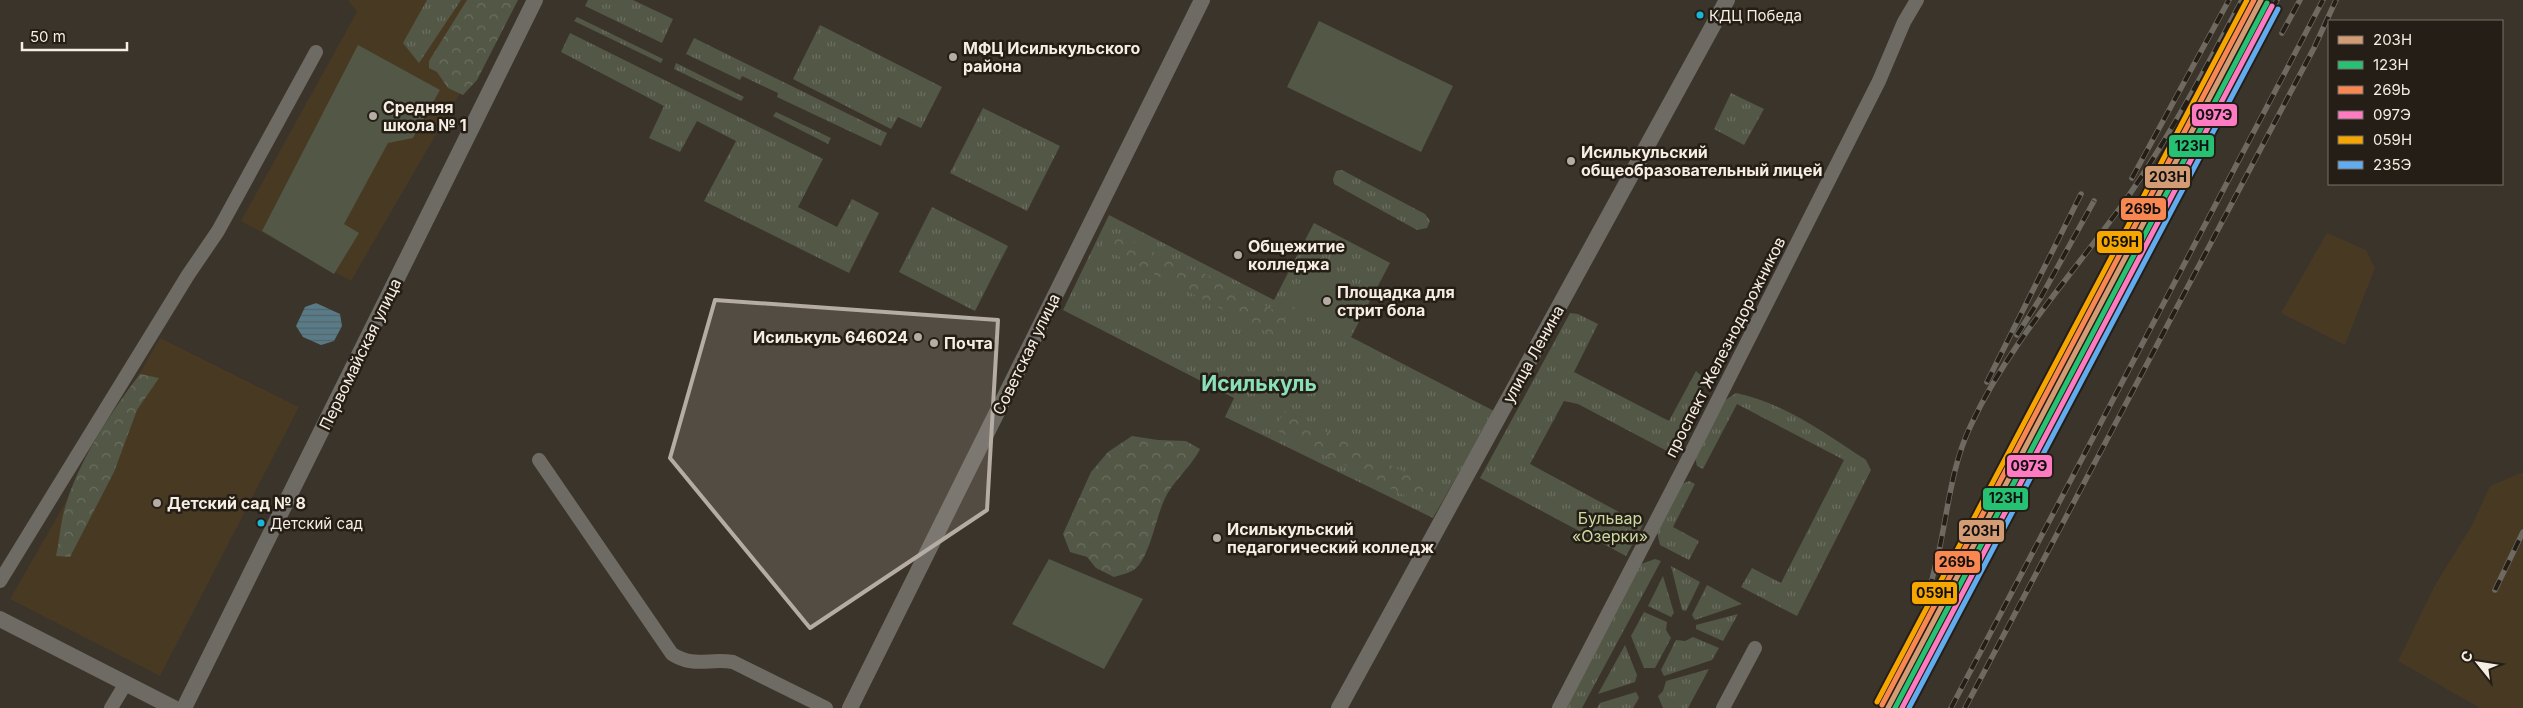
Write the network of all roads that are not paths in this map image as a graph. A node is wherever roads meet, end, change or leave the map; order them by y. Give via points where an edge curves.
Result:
1 (535, 0) edge
2 (1202, 0) edge
3 (1727, 0) edge
4 (1917, 0) edge
5 (316, 52) dead end
6 (539, 460) dead end
7 (0, 581) edge
8 (0, 619) edge
9 (1755, 648) dead end
10 (126, 683) junction
11 (112, 708) edge
12 (174, 708) edge
13 (184, 708) edge
14 (826, 708) edge
15 (850, 708) edge
16 (1339, 708) edge
17 (1559, 708) edge
18 (1723, 708) edge

1 - 13 street, Первомайская улица
2 - 15 street, Советская улица
3 - 16 street, улица Ленина
4 - 17 street, проспект Железнодорожников via 1685,465
5 - 7 street via 218,231
6 - 14 street via 672,654 684,661 698,663 718,659 733,662
8 - 10 street
9 - 18 street
10 - 11 street
10 - 12 street

